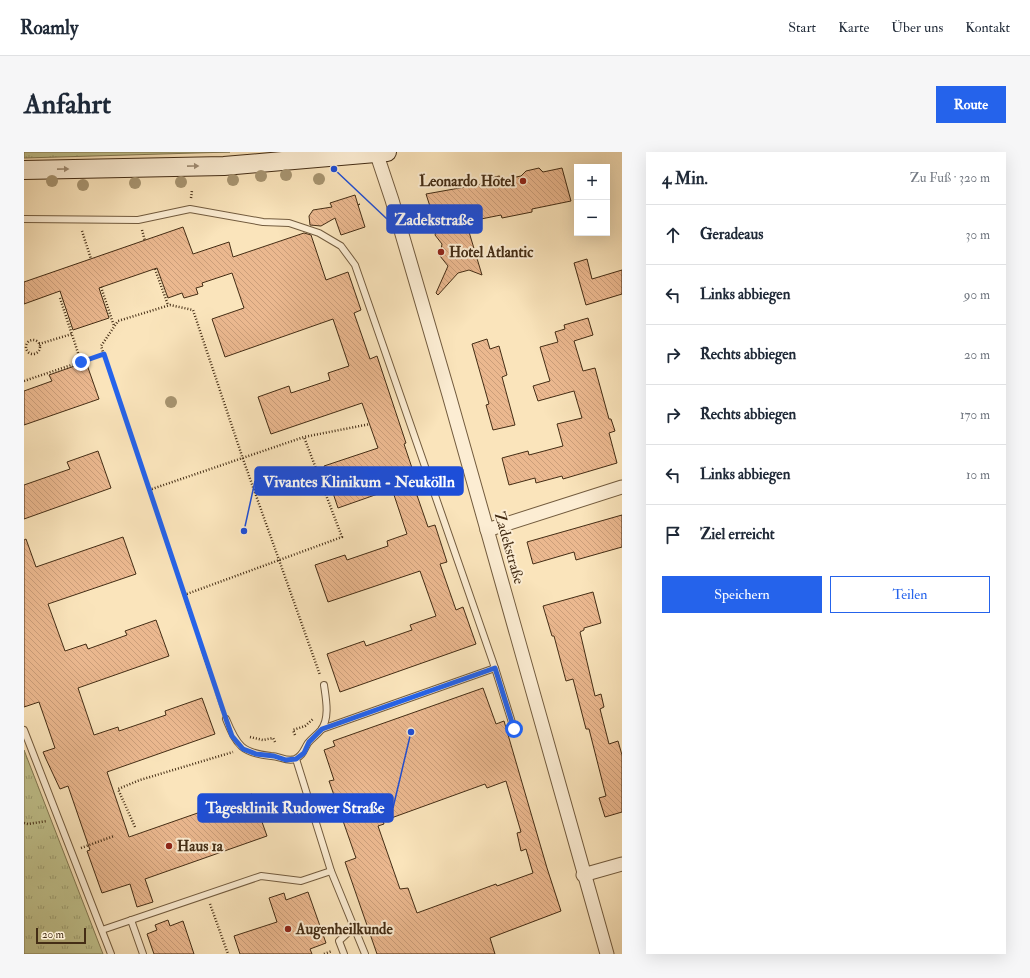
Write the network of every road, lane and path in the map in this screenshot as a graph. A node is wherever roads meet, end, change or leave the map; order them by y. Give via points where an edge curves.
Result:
1 (380, 153) edge
2 (303, 156) edge
3 (24, 170) edge
4 (24, 219) edge
5 (79, 221) junction
6 (91, 259) dead end
7 (155, 269) dead end
8 (101, 287) dead end
9 (60, 298) dead end
10 (168, 305) junction
11 (114, 327) junction
12 (72, 334) junction
13 (39, 344) junction
14 (25, 349) edge
15 (104, 354) junction
16 (81, 362) junction
17 (24, 381) edge
18 (370, 424) dead end
19 (304, 437) junction
20 (243, 458) junction
21 (622, 488) edge
22 (149, 490) junction
23 (487, 530) junction
24 (279, 561) junction
25 (184, 596) junction
26 (495, 668) junction
27 (324, 685) joint
28 (315, 713) dead end
29 (226, 719) joint
30 (322, 729) junction
31 (514, 729) dead end
32 (24, 730) edge
33 (246, 735) dead end
34 (295, 735) dead end
35 (275, 742) dead end
36 (243, 749) junction
37 (296, 759) junction
38 (58, 819) junction
39 (24, 823) edge
40 (135, 827) dead end
41 (114, 836) dead end
42 (71, 852) junction
43 (622, 864) edge
44 (331, 871) junction
45 (583, 875) junction
46 (207, 895) junction
47 (131, 920) junction
48 (355, 926) junction
49 (102, 930) junction
50 (111, 954) edge
51 (143, 954) edge
52 (228, 954) edge
53 (344, 954) edge
54 (365, 954) edge
55 (607, 954) edge

1 - 2 main road
1 - 23 street, Zadekstraße
3 -> 2 main road via 224,166
4 - 5 lane
5 - 6 path
5 - 26 lane via 138,220 190,209 262,222 289,223 319,233 340,246 355,265
7 - 10 path
8 - 11 path
9 - 12 path
10 - 11 path via 118,321
10 - 20 path via 193,310
11 - 15 path via 101,346
12 - 13 path
12 - 16 path
13 - 14 path via 32,340 26,344
13 - 14 path via 35,353
15 - 16 path
15 - 22 path
16 - 17 path
18 - 19 path
19 - 20 path
19 - 24 path via 342,537
20 - 22 path
20 - 24 path
21 - 23 street
22 - 25 path
23 - 45 street, Zadekstraße
24 - 25 path
24 - 27 path
25 - 29 path
26 - 30 lane
26 - 31 lane
27 - 30 lane via 327,714
28 - 34 path via 305,726 294,730
29 - 36 lane via 232,736
30 - 37 lane via 309,742 304,753
32 - 38 lane
33 - 35 path via 254,739 273,738
36 - 37 lane via 286,760
36 - 40 path via 118,789
37 - 44 lane
38 - 39 path
38 - 42 lane
41 - 42 path
42 - 49 lane
43 - 45 street
44 - 46 lane via 301,881 261,876
44 - 48 lane
45 - 55 street, Zadekstraße
46 - 47 lane
46 - 52 path
47 - 49 lane
47 - 51 lane
48 - 53 lane via 339,941
48 - 54 lane
49 - 50 lane

